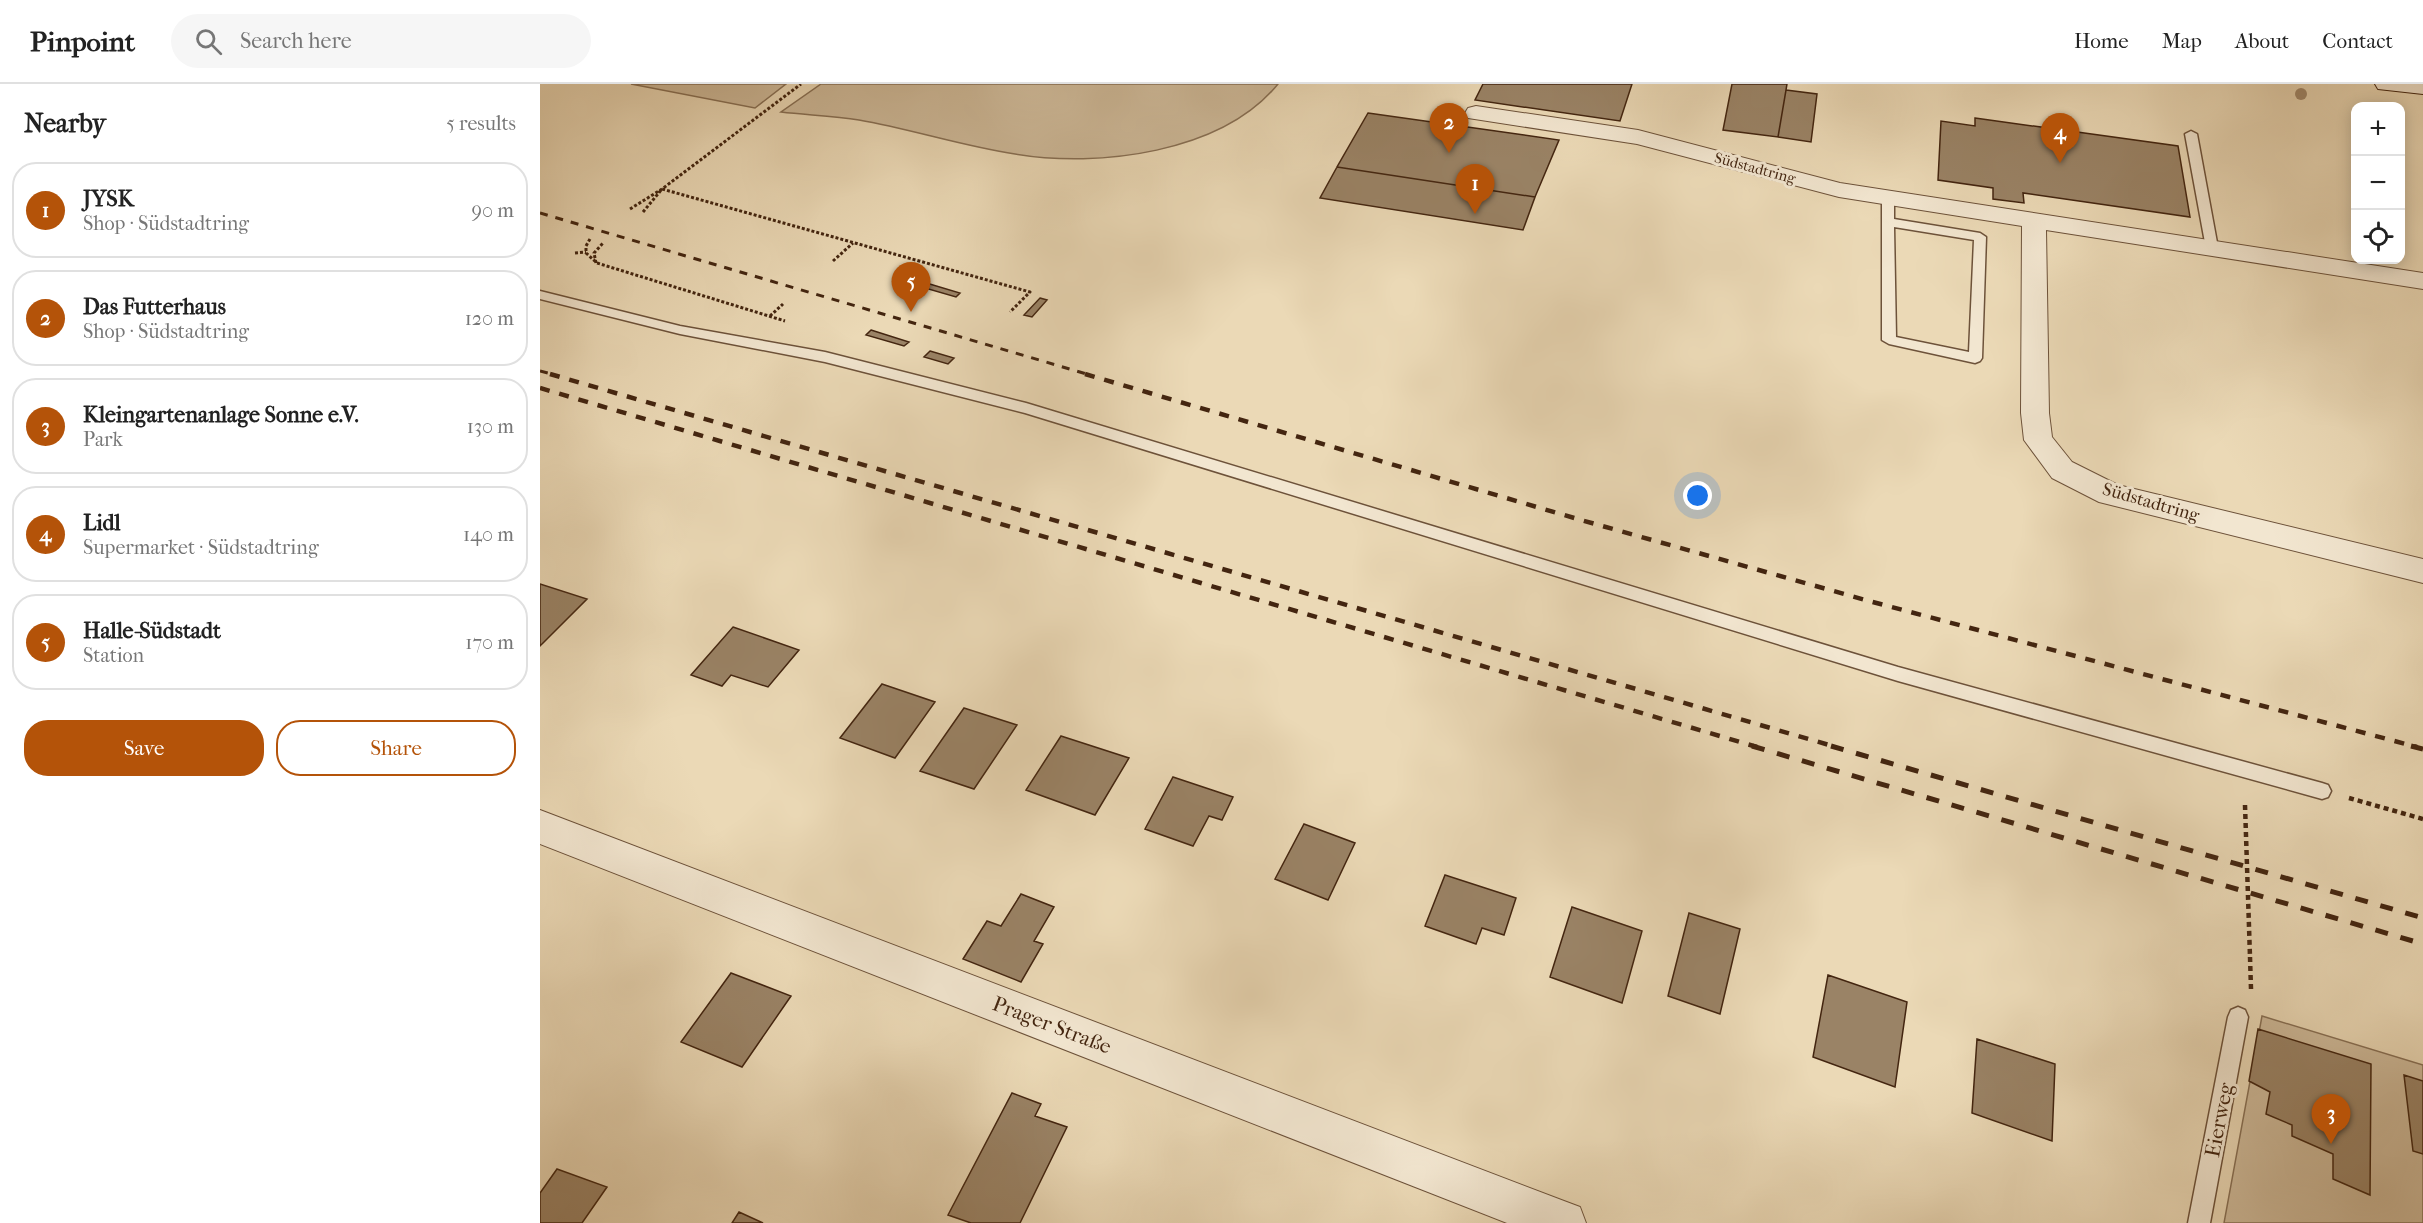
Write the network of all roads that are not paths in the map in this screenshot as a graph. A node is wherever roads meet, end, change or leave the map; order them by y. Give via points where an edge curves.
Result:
1 (2386, 84) edge
2 (2423, 88) edge
3 (1476, 114) dead end
4 (2191, 134) dead end
5 (1888, 198) junction
6 (2034, 221) junction
7 (1888, 222) junction
8 (2212, 248) junction
9 (2423, 281) edge
10 (540, 295) edge
11 (2423, 571) edge
12 (2322, 790) road end
13 (540, 827) edge
14 (2238, 1017) dead end
15 (1564, 1223) edge
16 (2199, 1223) edge

1 - 2 street
3 - 5 street, Südstadtring via 1638,137 1839,190
4 - 8 lane
5 - 6 street, Südstadtring
5 - 7 lane
6 - 8 street, Südstadtring
6 - 11 street, Südstadtring via 2034,413 2038,440 2062,470 2110,494
7 - 7 lane via 1889,340 1975,358 1980,237
8 - 9 street, Südstadtring
10 - 12 lane via 680,330 825,357 1026,408 1898,674
13 - 15 street, Prager Straße
14 - 16 lane, Eierweg

